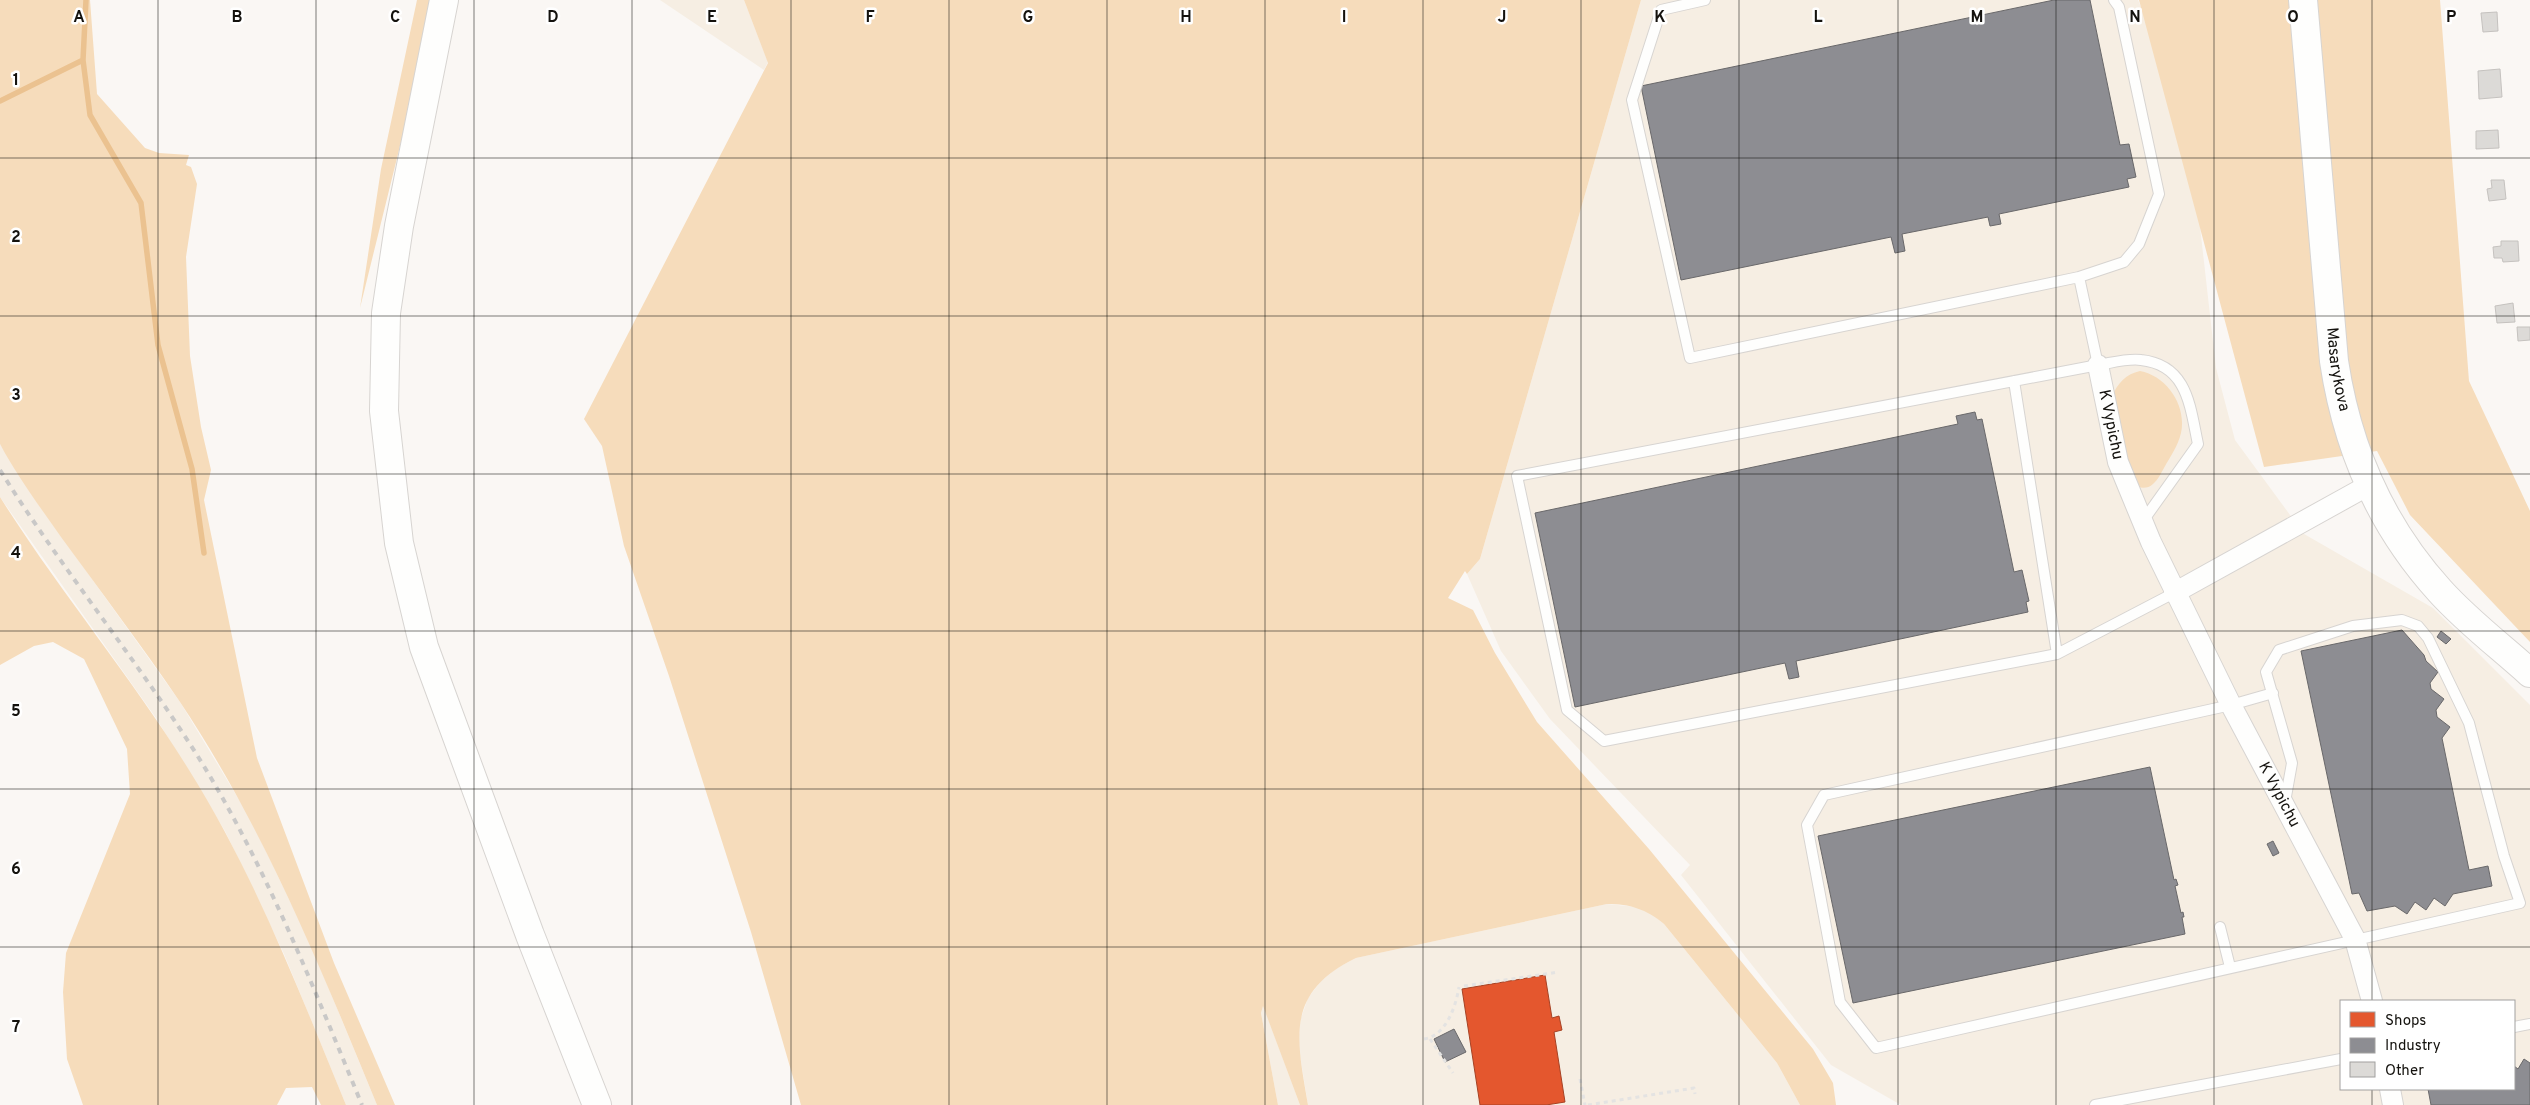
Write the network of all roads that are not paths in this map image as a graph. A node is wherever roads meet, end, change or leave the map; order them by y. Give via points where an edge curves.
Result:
1 (444, 0) edge
2 (1705, 0) edge
3 (2114, 0) edge
4 (2303, 0) edge
5 (2078, 277) junction
6 (2098, 365) junction
7 (2014, 381) junction
8 (2369, 485) junction
9 (2143, 522) junction
10 (2174, 593) junction
11 (2057, 654) junction
12 (2530, 672) edge
13 (2273, 693) junction
14 (2231, 706) junction
15 (2284, 808) junction
16 (2220, 927) dead end
17 (2355, 938) junction
18 (2230, 967) junction
19 (2372, 1000) edge
20 (2530, 1024) edge
21 (2515, 1027) edge
22 (2340, 1060) edge
23 (2390, 1090) edge
24 (598, 1105) edge
25 (2095, 1105) edge
26 (2393, 1105) edge

1 - 24 street via 398,226 386,312 384,411 399,543 424,647 530,935
2 - 5 lane via 1661,10 1632,100 1690,358
3 - 5 lane via 2119,7 2159,194 2139,244 2124,262
4 - 8 street, Masarykova via 2334,361 2349,435
5 - 6 lane
6 - 7 lane
6 - 9 street, K Vypichu via 2118,462
6 - 9 lane via 2140,360 2169,368 2188,395 2198,444
7 - 11 lane
7 - 11 lane via 1518,476 1566,710 1604,740
8 - 10 street
8 - 12 street, Masarykova via 2400,539 2440,592
9 - 10 street, K Vypichu
10 - 11 lane
10 - 14 street, K Vypichu
13 - 14 lane
13 - 15 lane via 2292,764
13 - 17 lane via 2266,672 2279,650 2353,626 2402,620 2418,626 2428,638 2469,723 2504,856 2520,902
14 - 15 street, K Vypichu
14 - 18 lane via 1824,794 1806,825 1840,1002 1876,1048
15 - 17 street, K Vypichu
16 - 18 lane
17 - 18 lane
17 - 19 street, K Vypichu
20 - 21 lane
22 - 25 lane
23 - 26 street

